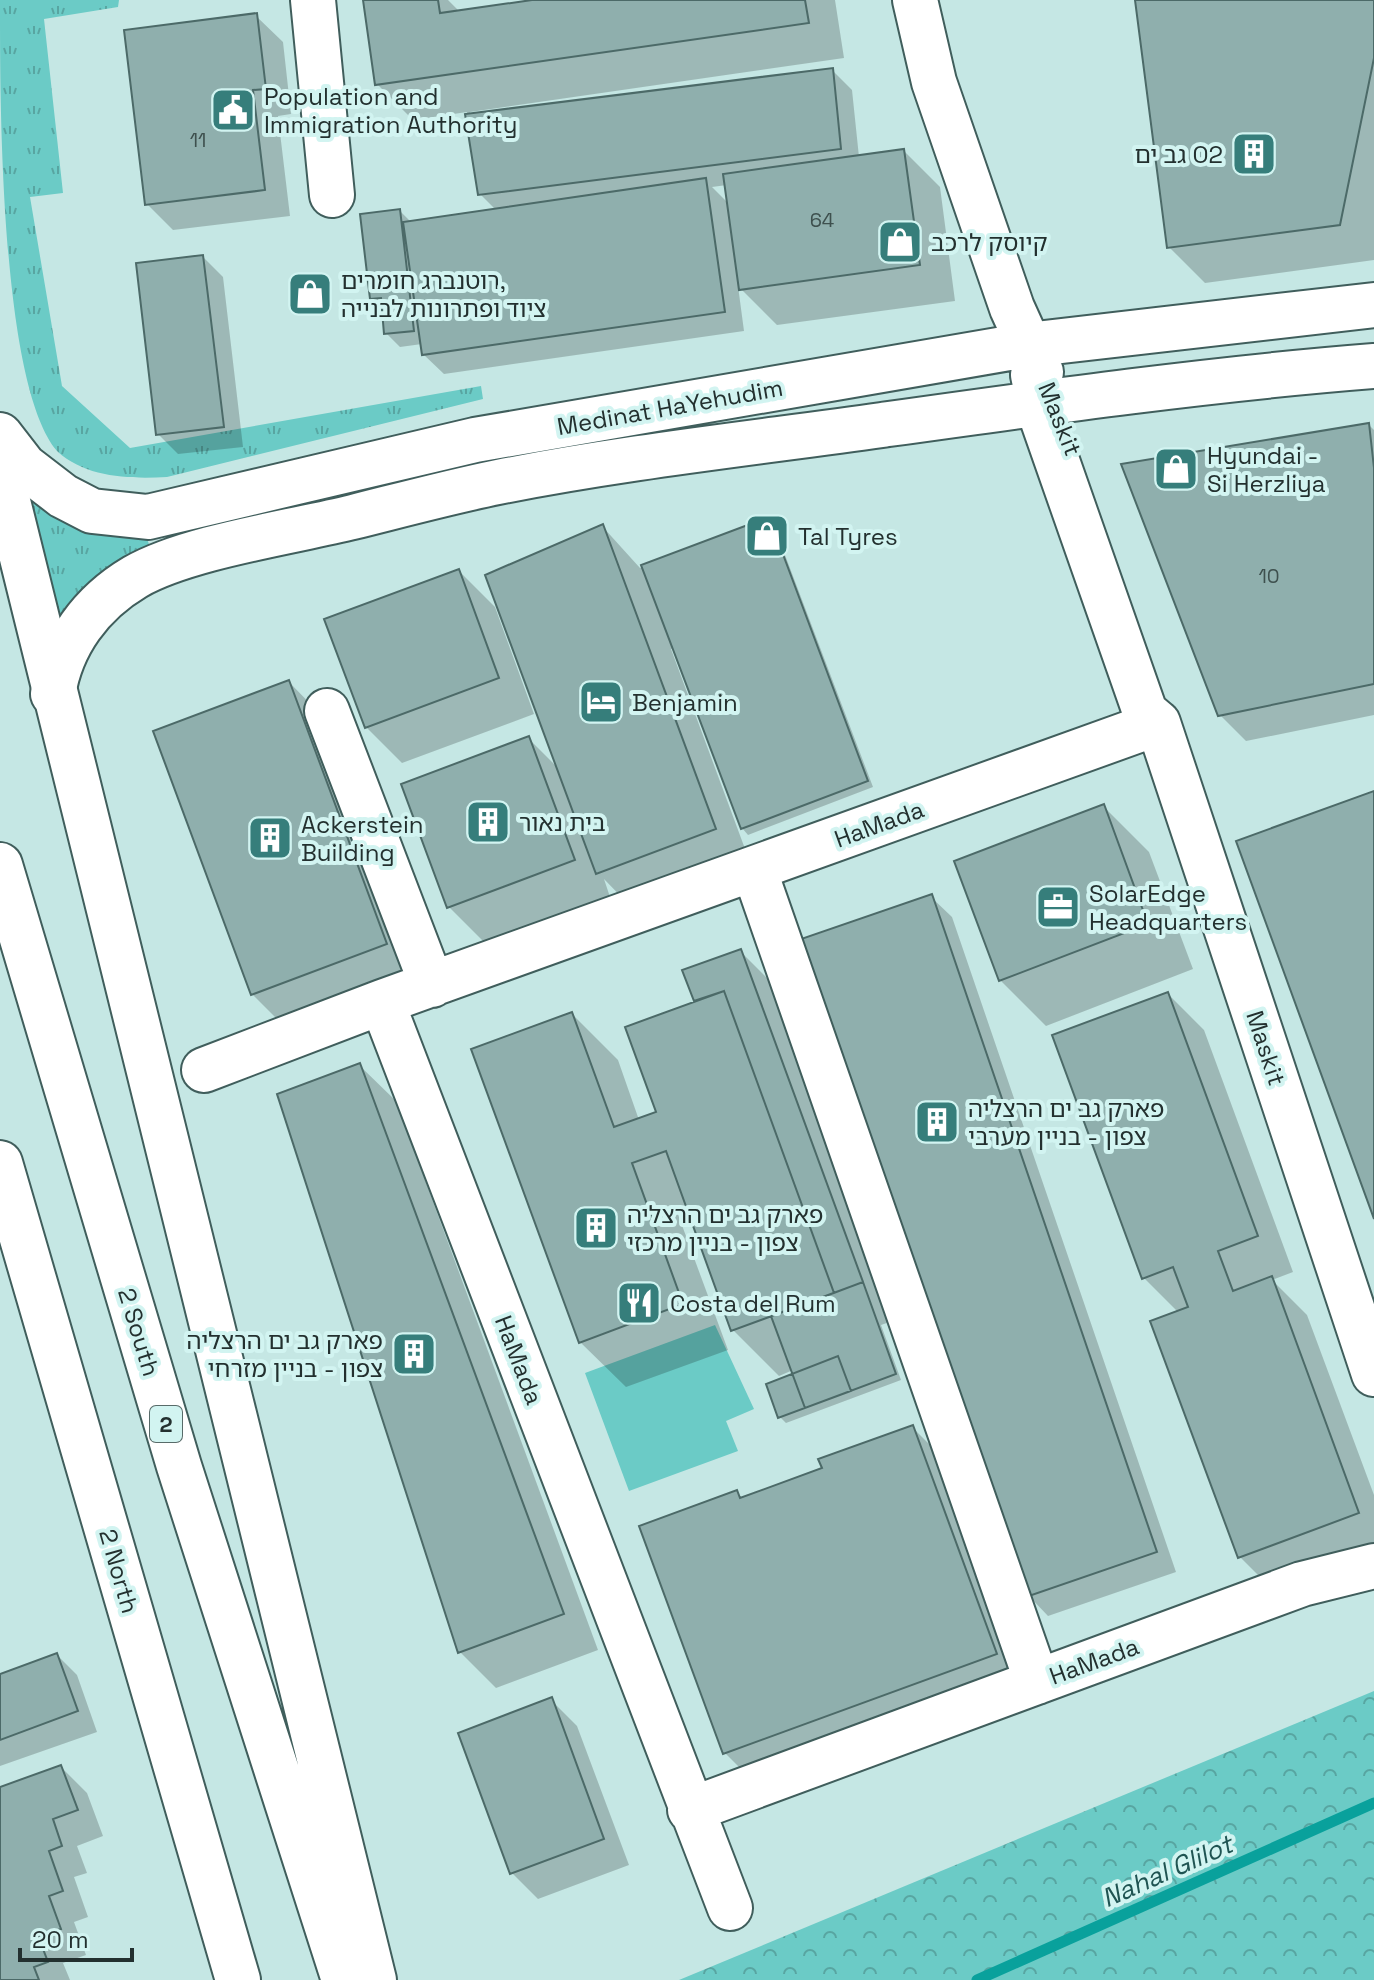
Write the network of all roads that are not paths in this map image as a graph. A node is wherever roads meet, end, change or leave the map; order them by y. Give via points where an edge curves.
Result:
1 (313, 0) edge
2 (915, 0) edge
3 (332, 195) dead end
4 (1374, 305) edge
5 (1027, 345) junction
6 (1374, 366) edge
7 (1047, 400) junction
8 (0, 435) edge
9 (0, 469) edge
10 (53, 694) junction
11 (327, 711) dead end
12 (1158, 723) junction
13 (0, 865) edge
14 (754, 869) junction
15 (432, 985) junction
16 (382, 1002) junction
17 (204, 1070) dead end
18 (0, 1163) edge
19 (1374, 1374) edge
20 (1374, 1566) edge
21 (1037, 1682) junction
22 (690, 1810) junction
23 (730, 1908) dead end
24 (238, 1980) edge
25 (344, 1980) edge
26 (374, 1980) edge

1 - 3 main road
2 - 5 main road, Maskit via 934,82
4 - 5 main road, Medinat HaYehudim
5 - 7 main road, Maskit
5 - 8 main road, Medinat HaYehudim via 475,440 148,517 92,511 63,496 24,466
6 - 7 main road, Medinat HaYehudim
7 - 10 main road, Medinat HaYehudim via 499,482 166,562 110,595 84,621 58,667
7 - 12 main road, Maskit via 1145,712
9 - 10 main road
10 - 26 main road
11 - 15 main road
12 - 14 main road, HaMada
12 - 19 main road, Maskit
13 - 25 main road, 2 South / 2 via 179,1466
14 - 15 main road, HaMada
14 - 21 main road
15 - 16 main road, HaMada
16 - 17 main road
16 - 22 main road, HaMada
18 - 24 main road, 2 North
20 - 21 main road, HaMada via 1302,1584
21 - 22 main road, HaMada
22 - 23 main road

